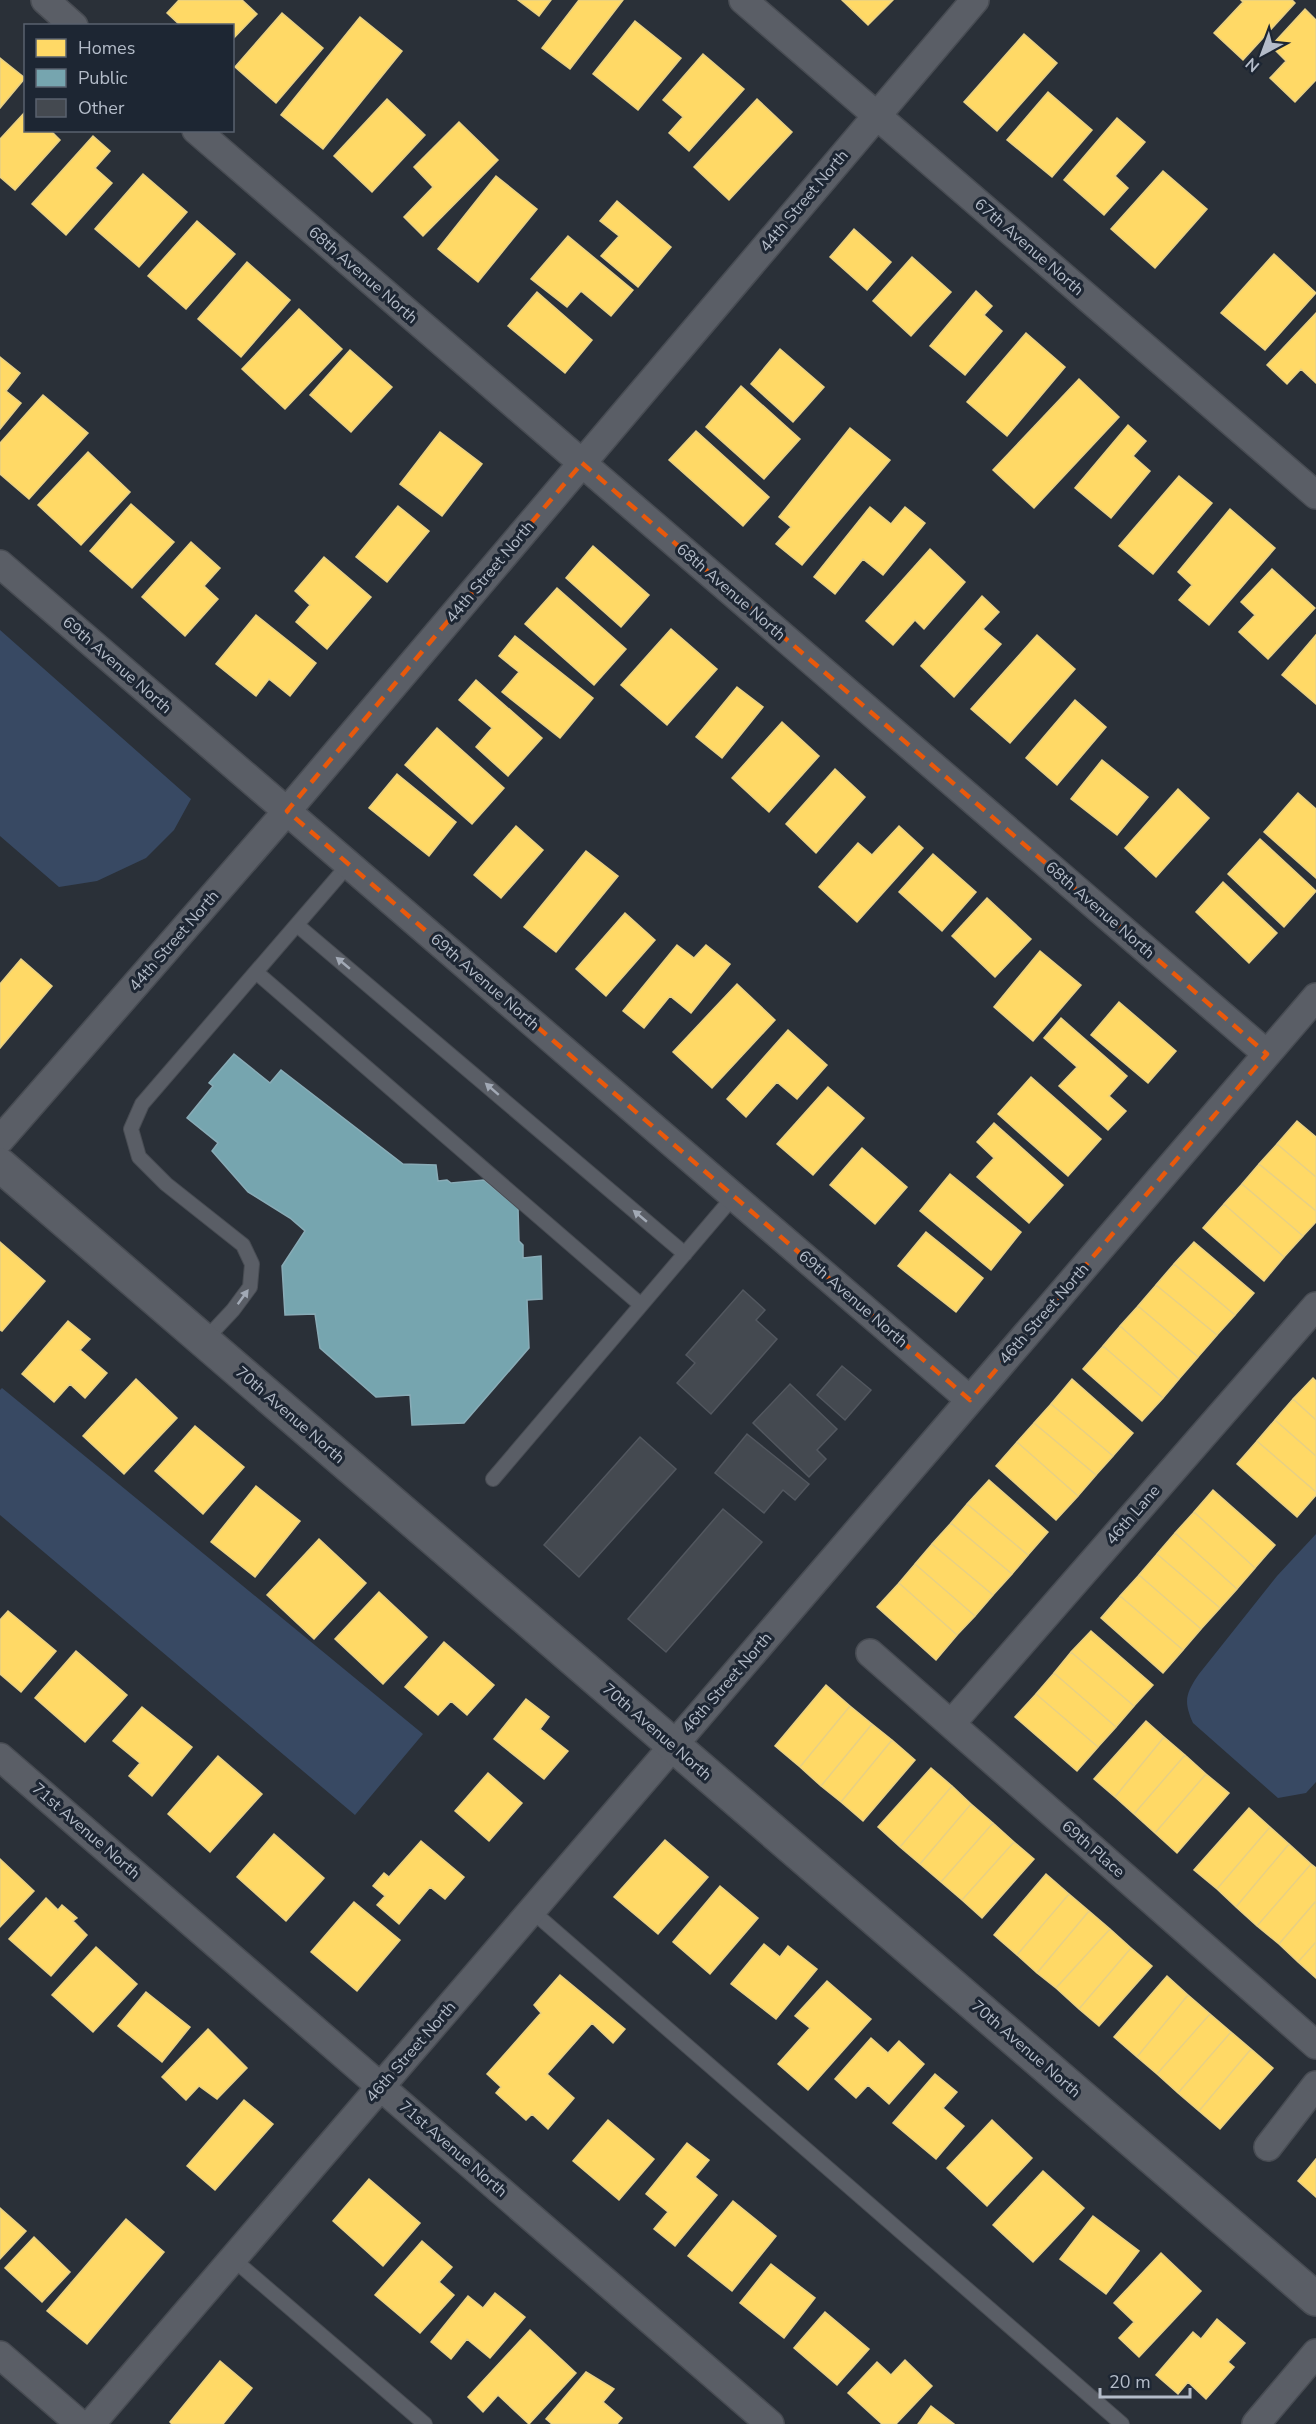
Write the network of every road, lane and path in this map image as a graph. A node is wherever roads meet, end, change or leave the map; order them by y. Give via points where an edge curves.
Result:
1 (45, 0) edge
2 (742, 0) edge
3 (975, 0) edge
4 (72, 24) edge
5 (877, 116) junction
6 (198, 132) edge
7 (582, 463) junction
8 (1316, 495) edge
9 (0, 564) edge
10 (287, 811) junction
11 (349, 864) junction
12 (297, 925) junction
13 (256, 972) junction
14 (1316, 997) edge
15 (1267, 1054) junction
16 (0, 1140) edge
17 (0, 1165) edge
18 (734, 1196) junction
19 (685, 1254) junction
20 (641, 1305) junction
21 (1316, 1306) edge
22 (204, 1341) junction
23 (970, 1400) junction
24 (493, 1479) dead end
25 (870, 1653) dead end
26 (951, 1724) junction
27 (673, 1746) junction
28 (0, 1757) edge
29 (532, 1911) junction
30 (1316, 2045) edge
31 (1316, 2085) edge
32 (381, 2086) junction
33 (1268, 2147) dead end
34 (233, 2259) junction
35 (1316, 2299) edge
36 (1316, 2353) edge
37 (0, 2355) edge
38 (80, 2424) edge
39 (91, 2424) edge
40 (425, 2424) edge
41 (770, 2424) edge
42 (1122, 2424) edge
43 (1256, 2424) edge

1 - 4 street
2 - 5 street, 67th Avenue North
3 - 5 street, 44th Street North
5 - 7 street, 44th Street North
5 - 8 street, 67th Avenue North
6 - 7 street, 68th Avenue North
7 - 10 street, 44th Street North
7 - 15 street, 68th Avenue North
9 - 10 street, 69th Avenue North
10 - 11 street, 69th Avenue North
10 - 16 street, 44th Street North
11 - 12 lane
11 - 18 street, 69th Avenue North
12 - 13 lane
19 -> 12 lane
13 - 20 lane
22 -> 13 lane via 250,1287 252,1264 243,1245 166,1184 139,1157 131,1129 142,1104
14 - 15 street, 46th Street North
15 - 23 street, 46th Street North
17 - 22 street, 70th Avenue North
18 - 19 lane
18 - 23 street, 69th Avenue North
19 - 20 lane
20 - 24 lane
21 - 26 street, 46th Lane
22 - 27 street, 70th Avenue North
23 - 27 street, 46th Street North
25 - 26 street, 69th Place
26 - 30 street, 69th Place
27 - 29 street, 46th Street North
27 - 35 street, 70th Avenue North
28 - 32 street, 71st Avenue North
29 - 32 street, 46th Street North
29 - 42 lane
31 - 33 street
32 - 34 street, 46th Street North
32 - 41 street, 71st Avenue North
34 - 39 street, 46th Street North
34 - 40 lane
36 - 43 street
37 - 38 street

